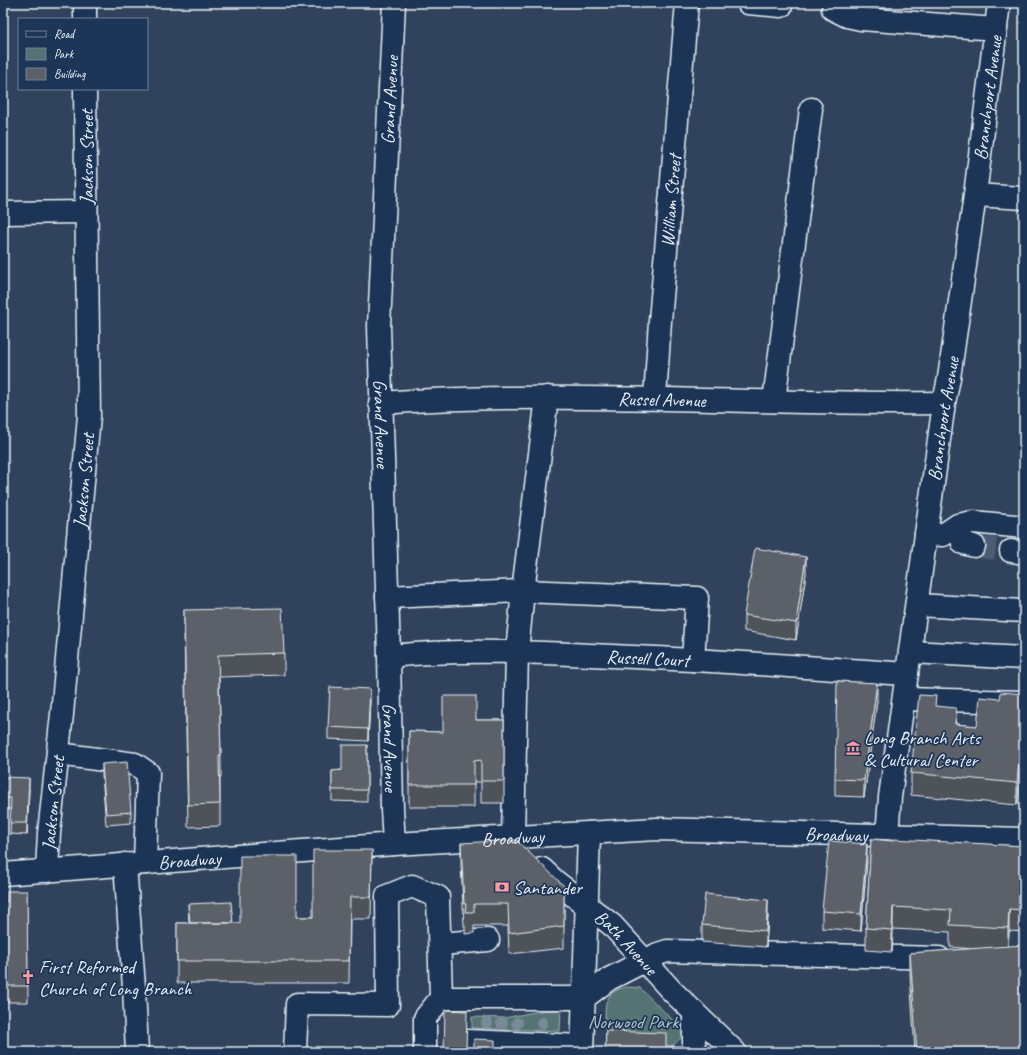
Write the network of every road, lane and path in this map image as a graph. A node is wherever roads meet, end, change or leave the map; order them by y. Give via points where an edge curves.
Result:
1 (84, 3) edge
2 (394, 3) edge
3 (687, 3) edge
4 (748, 3) edge
5 (1000, 3) edge
6 (780, 6) dead end
7 (833, 9) dead end
8 (85, 18) edge
9 (996, 29) junction
10 (85, 90) edge
11 (811, 109) dead end
12 (975, 195) junction
13 (1024, 198) edge
14 (86, 212) junction
15 (3, 213) edge
16 (547, 397) junction
17 (655, 398) junction
18 (774, 401) junction
19 (380, 403) junction
20 (944, 403) junction
21 (958, 525) junction
22 (1024, 526) edge
23 (926, 534) junction
24 (974, 546) tunnel mouth
25 (523, 591) junction
26 (387, 597) junction
27 (917, 605) junction
28 (1024, 611) edge
29 (517, 652) junction
30 (911, 652) junction
31 (388, 656) junction
32 (1024, 658) edge
33 (693, 660) junction
34 (907, 674) junction
35 (904, 699) junction
36 (1024, 702) edge
37 (58, 754) junction
38 (588, 833) junction
39 (887, 835) junction
40 (513, 837) junction
41 (1024, 839) edge
42 (394, 844) junction
43 (135, 864) junction
44 (47, 870) junction
45 (3, 874) edge
46 (586, 906) junction
47 (488, 940) dead end
48 (440, 944) junction
49 (961, 959) edge
50 (644, 961) junction
51 (441, 998) junction
52 (584, 998) junction
53 (694, 1012) junction
54 (467, 1042) edge
55 (433, 1043) edge
56 (523, 1044) junction
57 (582, 1049) edge
58 (137, 1052) edge
59 (295, 1052) edge
60 (490, 1052) edge
61 (501, 1052) edge
62 (694, 1052) edge
63 (735, 1052) edge

1 - 8 street
2 - 19 street, Grand Avenue via 379,326
3 - 17 street, William Street
4 - 6 street
5 - 9 street, Branchport Avenue
7 - 9 street via 861,19
9 - 12 street, Branchport Avenue
10 - 14 street, Jackson Street
11 - 18 street
12 - 13 street
12 - 20 street, Branchport Avenue
14 - 15 street
14 - 37 street, Jackson Street via 89,416
16 - 17 street, Russel Avenue
16 - 19 street, Russel Avenue
16 - 25 street
17 - 18 street, Russel Avenue
18 - 20 street, Russel Avenue
19 - 26 street, Grand Avenue
20 - 23 street, Branchport Avenue
21 - 22 street via 973,522
21 - 23 street via 943,535
21 - 24 street via 963,543
23 - 27 street, Branchport Avenue
25 - 26 street
25 - 29 street
25 - 33 street via 696,598
26 - 31 street, Grand Avenue
27 - 28 street
27 - 30 street, Branchport Avenue
29 - 31 street, Russell Court via 417,653
29 - 33 street, Russell Court
29 - 40 street
30 - 32 street
30 - 34 street, Branchport Avenue
31 - 42 street, Grand Avenue
33 - 34 street, Russell Court
34 - 35 street, Branchport Avenue
35 - 36 street
35 - 39 street, Branchport Avenue
37 - 43 street via 135,764 148,773
37 - 44 street, Jackson Street
38 - 39 street, Broadway via 657,829
38 - 40 street, Broadway
38 - 46 street
39 - 41 street, Broadway
40 - 42 street, Broadway
40 - 46 street, Bath Avenue via 556,882
42 - 43 street, Broadway
43 - 44 street, Broadway
43 - 58 street via 134,987
44 - 45 street, Broadway
46 - 50 street, Bath Avenue via 612,926
46 - 52 street
47 - 48 street
48 - 51 street
48 - 59 street via 438,897 412,886 387,896 388,1005 296,1004
49 - 50 street via 667,951
50 - 52 street via 609,979
50 - 53 street, Bath Avenue
51 - 52 street
51 - 55 street via 425,1018
52 - 57 street
53 - 62 street
53 - 63 street, Bath Avenue
54 - 56 street via 501,1035
54 - 60 street
56 - 57 street
56 - 61 street

